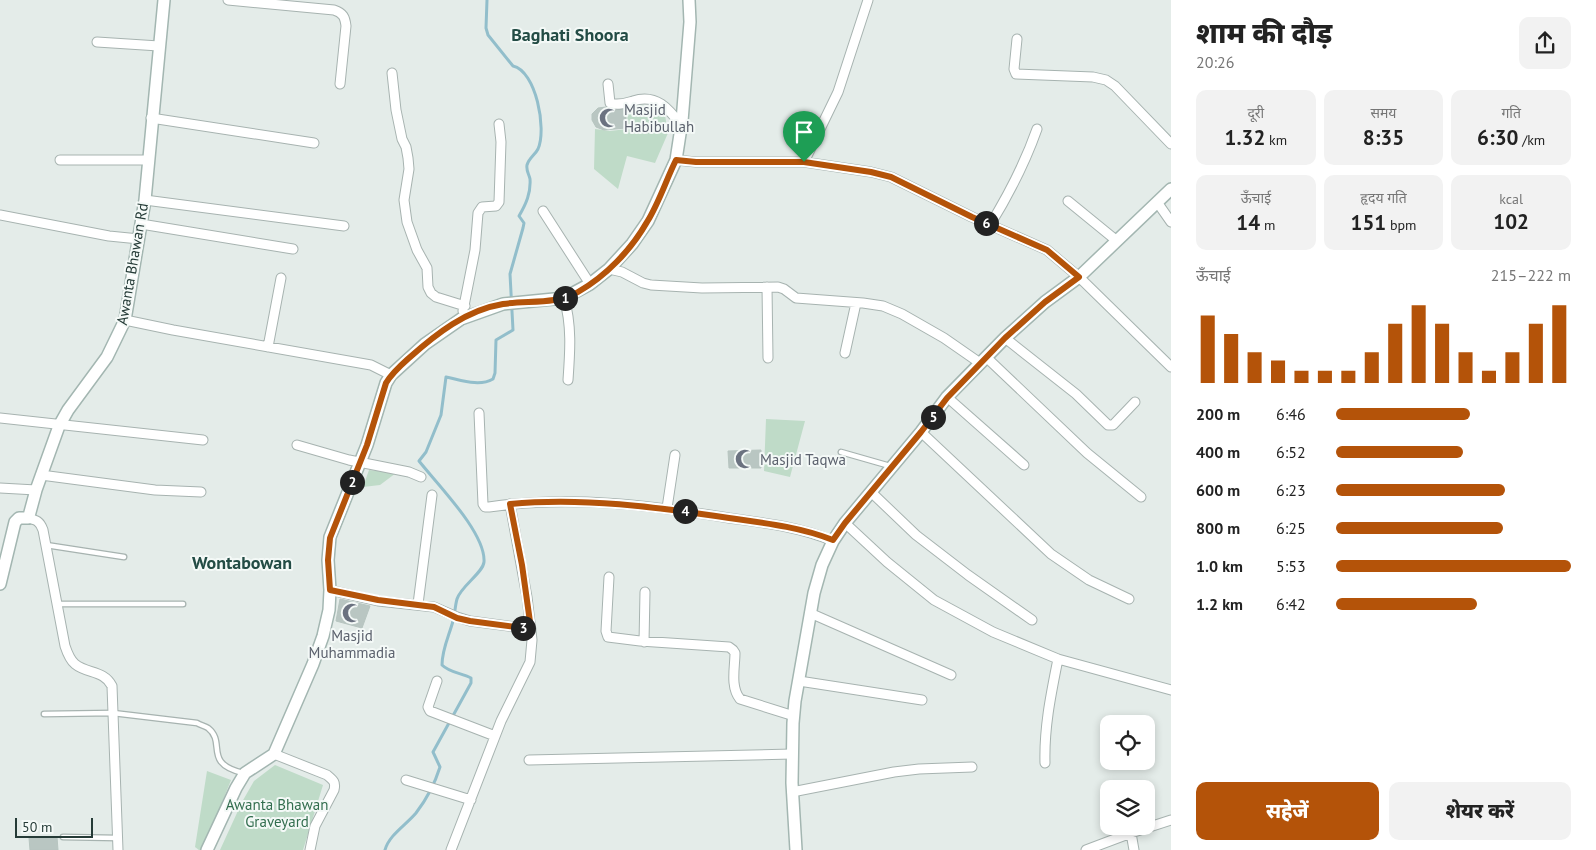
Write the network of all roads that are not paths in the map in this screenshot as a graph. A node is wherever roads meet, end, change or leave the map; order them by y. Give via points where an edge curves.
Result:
1 (164, 0) edge
2 (228, 0) edge
3 (689, 0) edge
4 (868, 0) edge
5 (1017, 38) dead end
6 (97, 42) dead end
7 (159, 46) junction
8 (392, 73) dead end
9 (340, 84) dead end
10 (608, 84) dead end
11 (151, 118) junction
12 (499, 124) dead end
13 (682, 126) junction
14 (1037, 129) dead end
15 (314, 143) dead end
16 (1171, 144) edge
17 (60, 160) dead end
18 (147, 160) junction
19 (676, 160) junction
20 (804, 162) junction
21 (1171, 189) edge
22 (145, 200) junction
23 (1068, 201) dead end
24 (1157, 202) junction
25 (543, 211) dead end
26 (0, 215) edge
27 (1171, 222) edge
28 (141, 224) junction
29 (990, 225) junction
30 (344, 226) dead end
31 (139, 239) junction
32 (1117, 241) junction
33 (293, 249) dead end
34 (609, 269) junction
35 (1079, 277) junction
36 (281, 278) dead end
37 (590, 284) junction
38 (767, 287) junction
39 (564, 298) junction
40 (856, 303) junction
41 (465, 306) junction
42 (461, 319) junction
43 (125, 320) junction
44 (1005, 338) junction
45 (268, 347) junction
46 (845, 353) dead end
47 (768, 358) dead end
48 (983, 360) junction
49 (1171, 368) edge
50 (390, 374) junction
51 (568, 380) dead end
52 (947, 398) junction
53 (1135, 402) dead end
54 (479, 413) dead end
55 (0, 418) edge
56 (59, 426) junction
57 (921, 432) junction
58 (203, 440) dead end
59 (297, 445) dead end
60 (840, 452) dead end
61 (674, 455) dead end
62 (360, 461) junction
63 (1024, 465) dead end
64 (893, 467) junction
65 (41, 475) junction
66 (421, 477) dead end
67 (0, 488) edge
68 (36, 490) junction
69 (201, 492) dead end
70 (871, 492) junction
71 (432, 494) dead end
72 (1141, 497) dead end
73 (510, 504) junction
74 (667, 508) junction
75 (28, 518) junction
76 (845, 523) junction
77 (833, 540) junction
78 (46, 545) junction
79 (124, 557) dead end
80 (2, 569) edge
81 (609, 577) dead end
82 (0, 584) edge
83 (330, 590) junction
84 (645, 592) dead end
85 (1129, 599) dead end
86 (57, 604) junction
87 (183, 604) dead end
88 (418, 604) junction
89 (810, 613) junction
90 (1032, 620) dead end
91 (531, 629) junction
92 (644, 642) junction
93 (1058, 659) junction
94 (951, 675) dead end
95 (437, 681) dead end
96 (799, 681) junction
97 (1171, 690) edge
98 (922, 700) dead end
99 (44, 714) dead end
100 (113, 714) junction
101 (794, 716) junction
102 (495, 736) junction
103 (274, 754) junction
104 (792, 754) junction
105 (529, 760) dead end
106 (1045, 763) dead end
107 (972, 767) dead end
108 (245, 774) junction
109 (406, 780) dead end
110 (792, 792) junction
111 (471, 800) junction
112 (1171, 820) edge
113 (1155, 825) edge
114 (1126, 835) edge
115 (1131, 835) edge
116 (63, 837) dead end
117 (118, 838) junction
118 (118, 850) edge
119 (207, 850) edge
120 (310, 850) edge
121 (451, 850) edge
122 (796, 850) edge
123 (1086, 850) edge
124 (1134, 850) edge

1 - 7 street, Awanta Bhawan Rd
2 - 9 street via 340,12 346,26
3 - 13 street
4 - 20 street via 838,92
5 - 16 street via 1016,74 1106,80
6 - 7 street
7 - 11 street, Awanta Bhawan Rd
8 - 41 street via 396,110 408,158 404,200 407,222 427,268 430,293
10 - 13 street via 610,103 653,100 670,110
11 - 15 street
11 - 18 street, Awanta Bhawan Rd
12 - 41 street via 499,202 496,206 482,207 478,213
13 - 19 street
14 - 29 street via 1022,169
17 - 18 street
18 - 22 street, Awanta Bhawan Rd
19 - 20 street
19 - 34 street via 648,221
20 - 29 street via 891,177
21 - 24 street
22 - 28 street, Awanta Bhawan Rd
22 - 30 street
23 - 32 street
24 - 27 street
24 - 32 street
25 - 37 street
26 - 31 street
28 - 31 street, Awanta Bhawan Rd
28 - 33 street
29 - 35 street via 1047,250
31 - 43 street, Awanta Bhawan Rd
32 - 35 street
34 - 37 street
34 - 38 street via 651,285
35 - 44 street
35 - 49 street
36 - 45 street
37 - 39 street
38 - 40 street via 784,289 796,298
38 - 47 street
39 - 42 street via 482,310
39 - 51 street via 570,334
40 - 46 street
40 - 48 street via 882,306 902,314
41 - 42 street
42 - 50 street
43 - 45 street
43 - 56 street, Awanta Bhawan Rd via 107,357
44 - 48 street
44 - 53 street via 1076,394 1108,424 1113,425
45 - 50 street via 371,365
48 - 52 street
48 - 72 street via 1087,454
50 - 62 street
52 - 57 street
52 - 63 street
54 - 73 street via 483,504 489,508
55 - 56 street
56 - 58 street
56 - 65 street, Awanta Bhawan Rd
57 - 64 street
57 - 85 street via 1051,554 1089,580
59 - 62 street
60 - 64 lane
61 - 74 street
62 - 66 street
62 - 83 street via 330,538
64 - 70 street
65 - 68 street, Awanta Bhawan Rd
65 - 69 street via 155,490
67 - 68 street
68 - 75 street, Awanta Bhawan Rd
70 - 76 street
70 - 90 street via 916,535
71 - 88 street
73 - 74 street via 564,501
73 - 91 street
74 - 77 street via 795,528
75 - 78 street via 41,523
75 - 80 street via 19,518 15,522
76 - 77 street
76 - 93 street via 934,600 993,632
77 - 89 street via 822,565
78 - 79 lane
78 - 86 street
80 - 82 street
81 - 92 street via 607,635 612,639
83 - 88 street
83 - 103 street via 324,636
84 - 92 street
86 - 87 lane
86 - 100 street via 68,654 74,663 109,680
88 - 91 street via 470,621
89 - 94 street
89 - 96 street
91 - 102 street via 530,662
92 - 101 street via 729,647 735,653 734,688 740,699
93 - 97 street
93 - 106 street via 1046,722
95 - 102 street via 430,710
96 - 98 street
96 - 101 street
99 - 100 lane
100 - 108 lane via 179,720 208,728 215,741 218,760 224,766
100 - 117 street
101 - 104 street
102 - 111 street
103 - 108 street
103 - 120 street via 321,772 336,785 315,826
104 - 105 street
104 - 110 street
107 - 110 street via 894,772
108 - 119 street
109 - 111 street
110 - 122 street
111 - 121 street
112 - 113 street
114 - 123 street
115 - 124 street
116 - 117 lane
117 - 118 street

